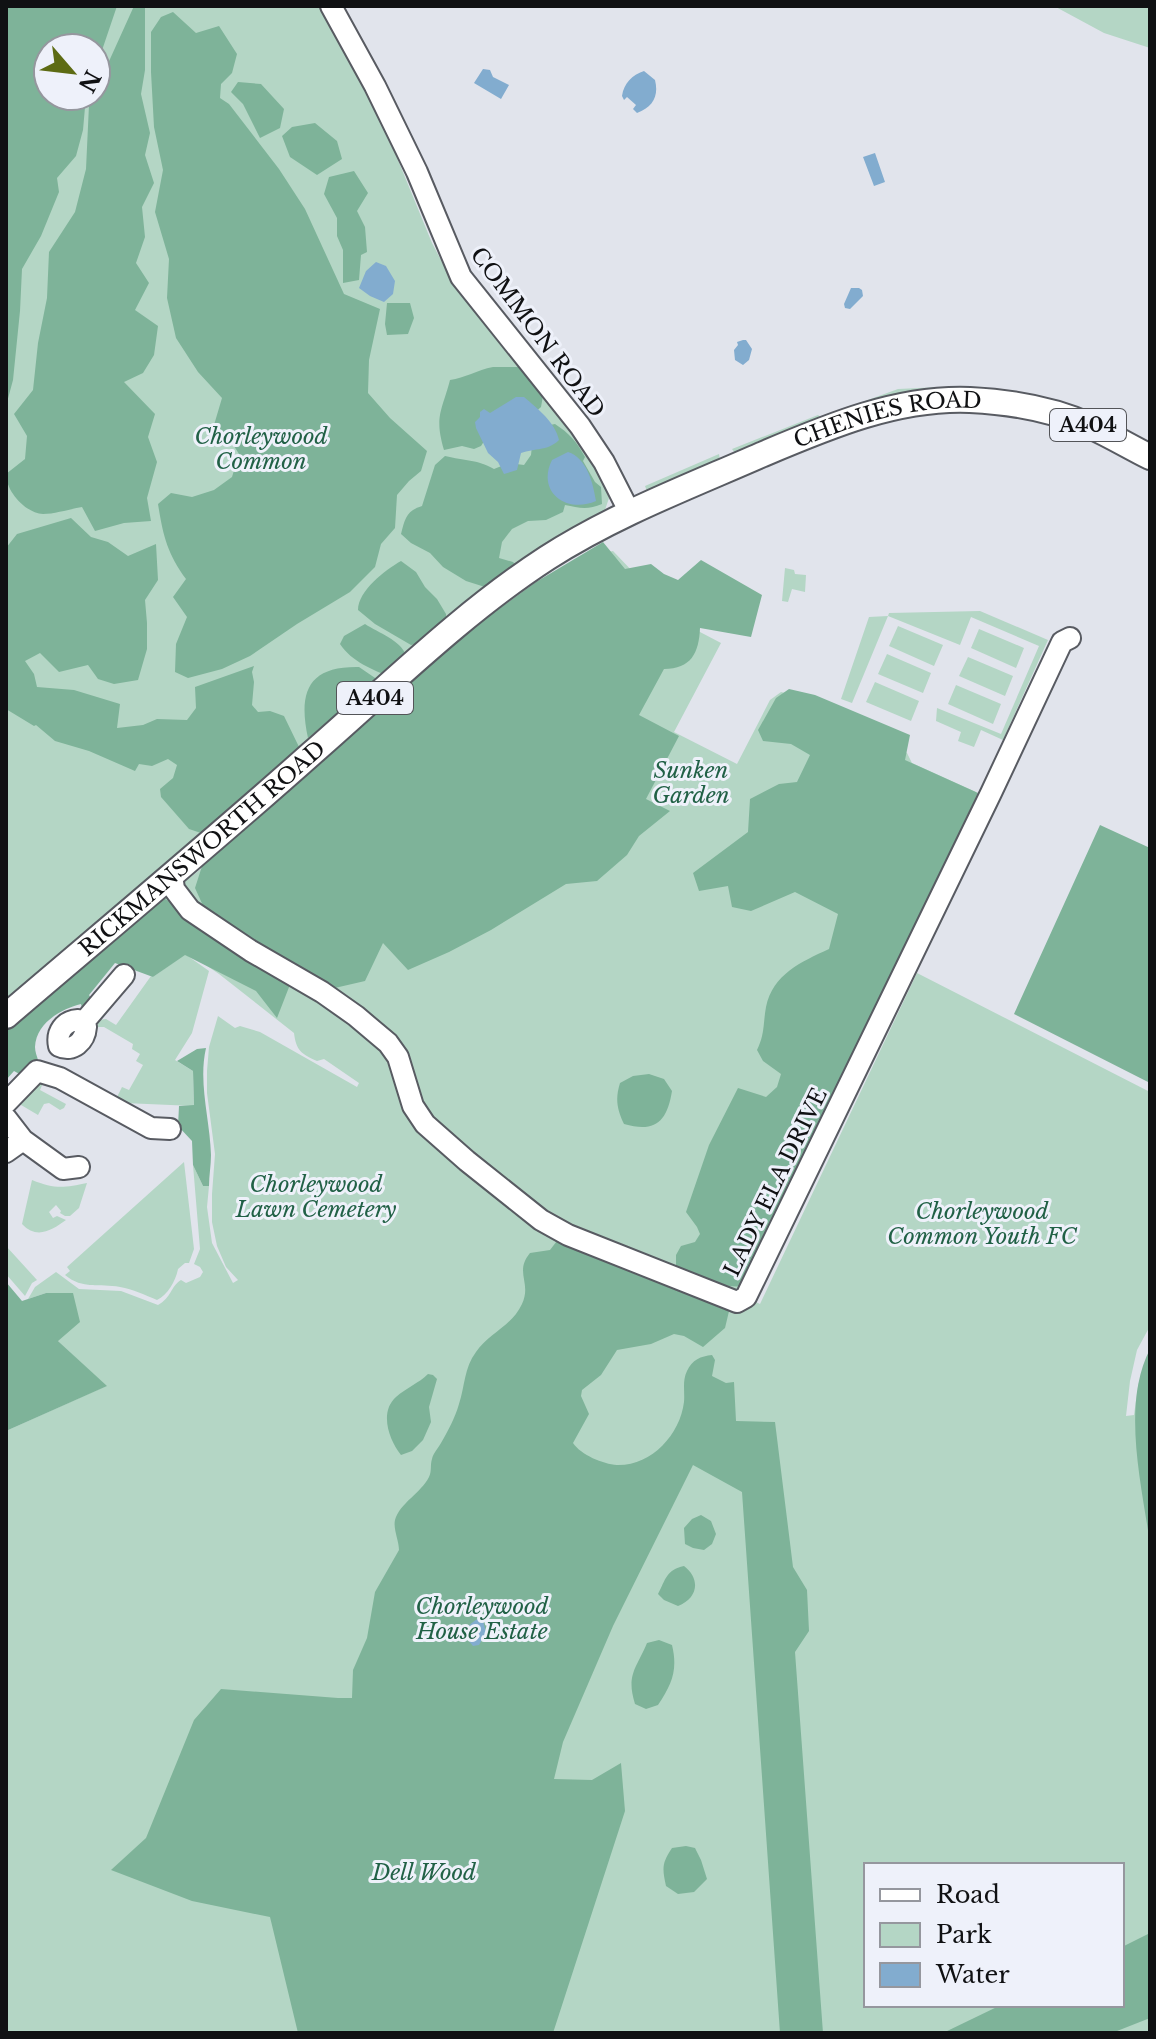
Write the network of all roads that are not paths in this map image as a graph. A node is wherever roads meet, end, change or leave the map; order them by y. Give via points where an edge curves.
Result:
1 (331, 6) edge
2 (1150, 457) edge
3 (629, 511) junction
4 (1070, 638) dead end
5 (172, 875) junction
6 (124, 975) dead end
7 (6, 1016) edge
8 (37, 1071) junction
9 (6, 1103) edge
10 (6, 1118) edge
11 (170, 1129) dead end
12 (14, 1146) edge
13 (79, 1167) dead end

1 - 3 street, COMMON ROAD via 417,172 461,277 580,426
2 - 3 main road, CHENIES ROAD / A404 via 1089,425 1021,405 932,401 846,421
3 - 5 main road, RICKMANSWORTH ROAD / A404 via 548,557 461,621
4 - 5 street, LADY ELA DRIVE via 1062,642 746,1297 737,1302 568,1235 534,1216 425,1124 388,1043 322,992 190,910 174,889
5 - 7 main road, RICKMANSWORTH ROAD / A404
6 - 8 street via 83,1023 72,1021 61,1029 59,1046
8 - 9 street
8 - 11 street via 60,1078 151,1128
10 - 12 street
12 - 13 street via 63,1169

